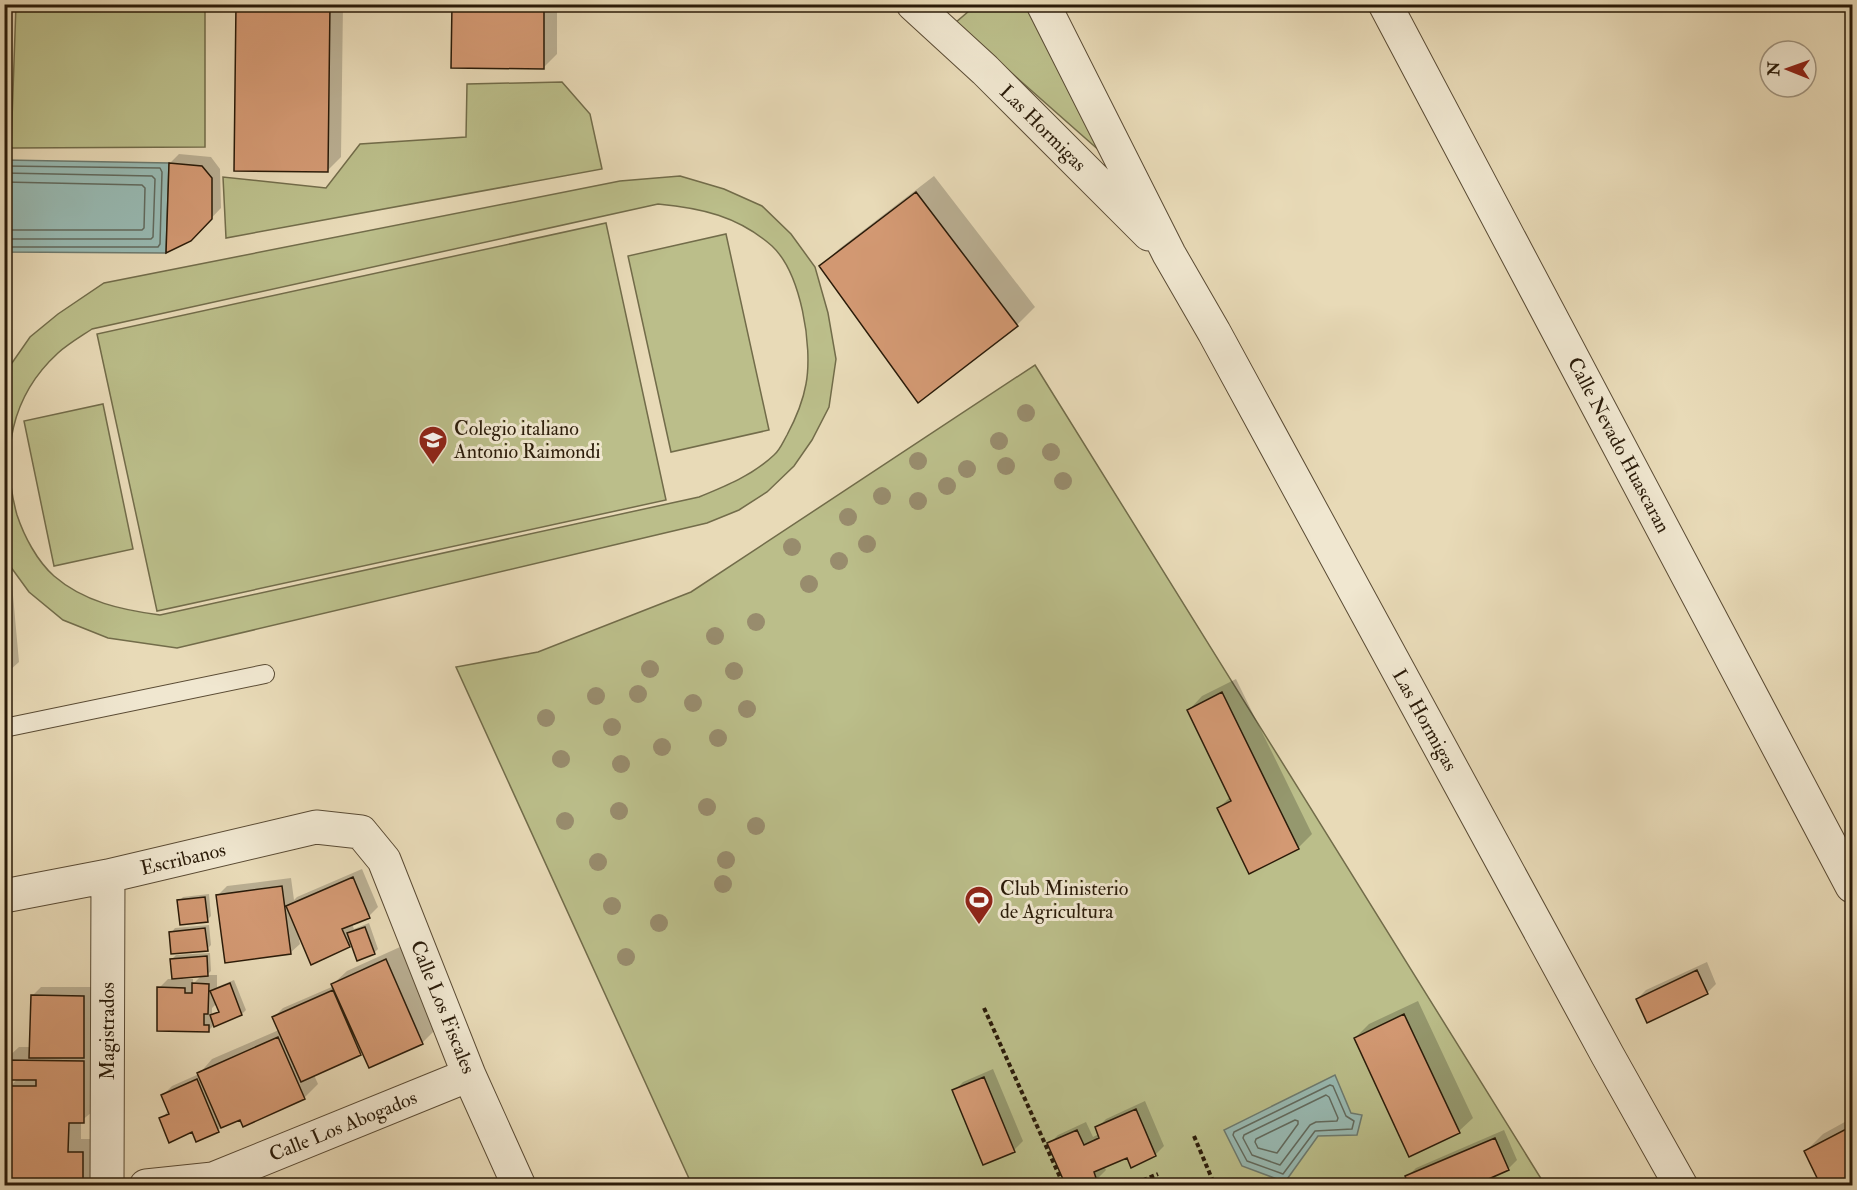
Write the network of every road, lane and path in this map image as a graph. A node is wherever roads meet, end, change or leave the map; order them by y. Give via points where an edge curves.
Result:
1 (913, 4) edge
2 (1043, 4) edge
3 (1385, 4) edge
4 (1169, 254) junction
5 (265, 674) dead end
6 (4, 728) edge
7 (361, 832) joint
8 (108, 876) junction
9 (1852, 886) edge
10 (4, 896) edge
11 (984, 1008) dead end
12 (470, 1075) junction
13 (1194, 1136) dead end
14 (1158, 1174) dead end
15 (215, 1182) edge
16 (107, 1185) edge
17 (146, 1185) edge
18 (519, 1185) edge
19 (1064, 1185) edge
20 (1129, 1185) edge
21 (1215, 1185) edge
22 (1681, 1185) edge

1 - 4 street, Las Hormigas via 985,70
2 - 4 street, Las Hormigas
3 - 9 street, Calle Nevado Huascaran
4 - 22 street, Las Hormigas
5 - 6 lane
7 - 8 street, Escribanos via 316,827
7 - 12 street, Calle Los Fiscales via 384,860
8 - 10 street, Escribanos
8 - 16 street, Magistrados
11 - 19 path
12 - 15 street, Calle Los Abogados
12 - 18 street, Calle Los Fiscales
13 - 21 path
14 - 20 path
15 - 17 street, Calle Los Abogados

